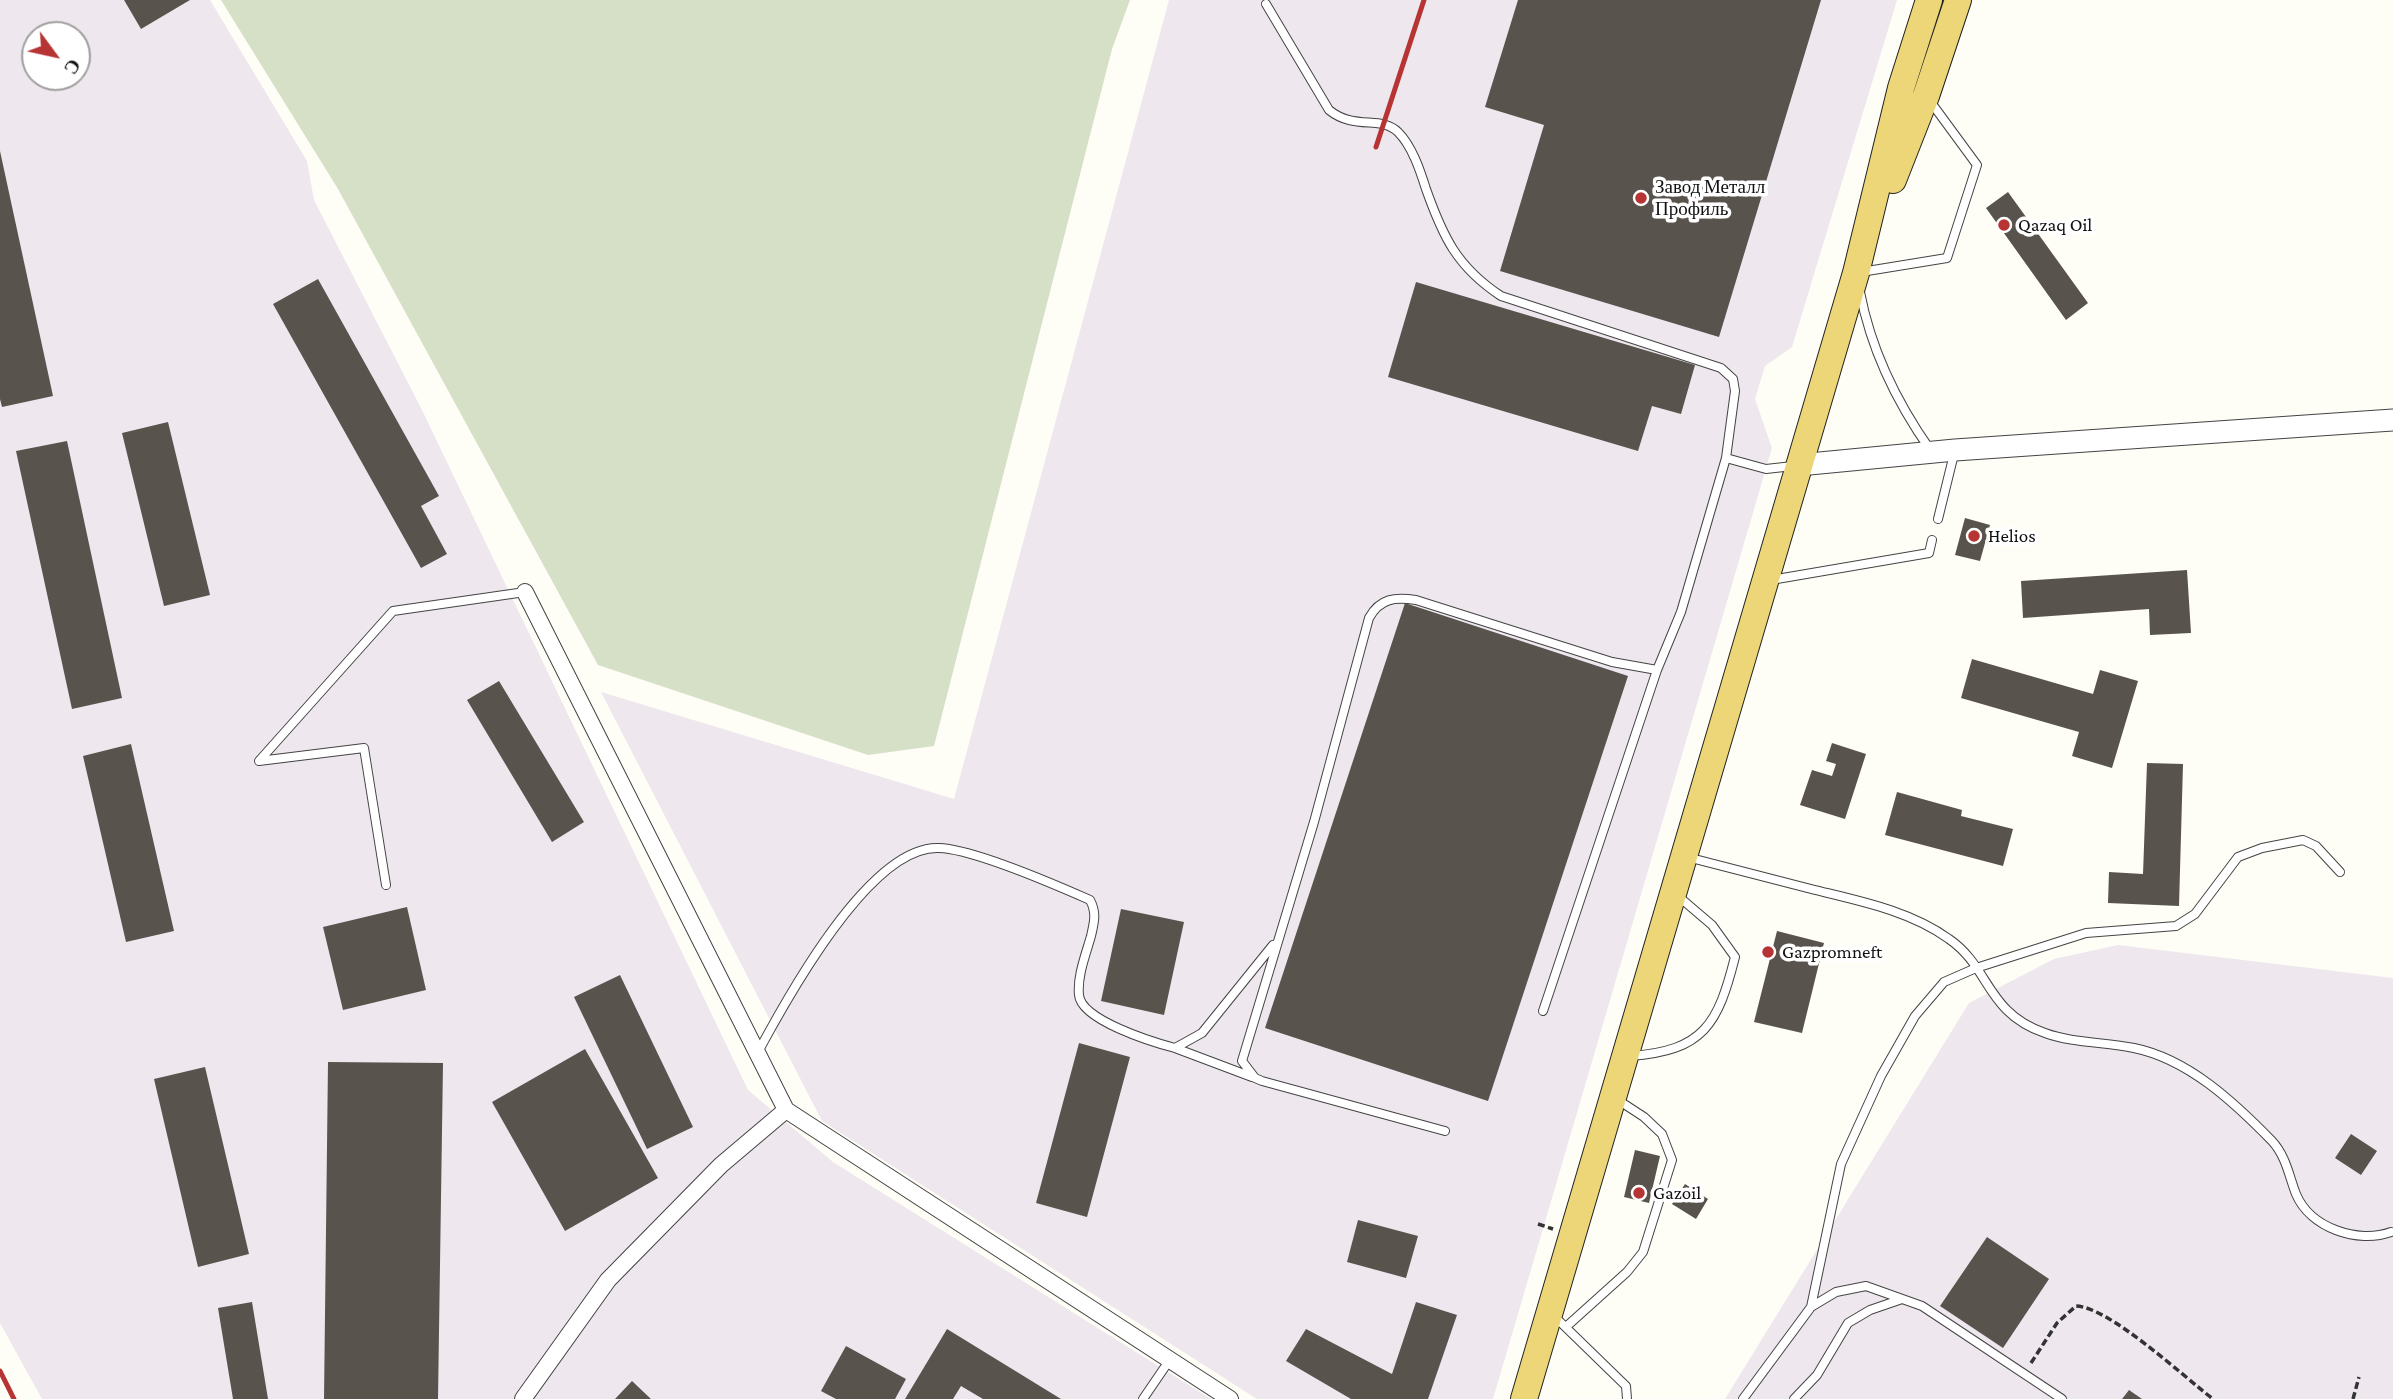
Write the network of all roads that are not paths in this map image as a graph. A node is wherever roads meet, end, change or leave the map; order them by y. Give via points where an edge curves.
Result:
1 (1929, 0) edge
2 (1958, 0) edge
3 (1266, 4) dead end
4 (1926, 96) junction
5 (1856, 273) junction
6 (2393, 420) edge
7 (1955, 450) junction
8 (1931, 452) junction
9 (1727, 458) junction
10 (1800, 465) junction
11 (1938, 519) dead end
12 (1932, 540) dead end
13 (1765, 582) junction
14 (525, 592) joint
15 (1657, 670) junction
16 (1684, 856) junction
17 (2340, 872) dead end
18 (386, 885) dead end
19 (1673, 892) junction
20 (1277, 940) junction
21 (1976, 968) junction
22 (1543, 1011) dead end
23 (1175, 1048) junction
24 (756, 1056) junction
25 (1624, 1057) junction
26 (1255, 1078) junction
27 (1612, 1097) junction
28 (786, 1110) junction
29 (1445, 1131) dead end
30 (2391, 1232) dead end
31 (1902, 1299) junction
32 (1811, 1307) junction
33 (1558, 1319) junction
34 (1171, 1358) junction
35 (523, 1399) edge
36 (1143, 1399) edge
37 (1230, 1399) edge
38 (1524, 1399) edge
39 (1627, 1399) edge
40 (1743, 1399) edge
41 (1794, 1399) edge
42 (2062, 1399) edge

1 - 5 main road via 1901,88
2 - 4 main road
3 - 9 lane via 1329,110 1342,121 1384,123 1405,140 1455,257 1484,284 1501,296 1730,374 1735,391
4 - 5 main road
4 - 5 lane via 1977,165 1947,258
5 - 8 lane via 1866,327 1903,411
5 - 10 main road
6 - 7 street
7 - 8 street
7 - 11 lane
8 - 10 street
9 - 10 lane via 1766,470
9 - 15 lane via 1681,612
10 - 13 main road
12 - 13 lane via 1929,553
13 - 16 main road
14 - 18 lane via 393,611 259,761 364,748
14 - 24 street
15 - 20 lane via 1612,662 1416,600 1394,598 1375,607
15 - 22 lane
16 - 19 main road
16 - 21 lane via 1922,922 1950,939
17 - 21 lane via 2316,846 2303,840 2288,841 2238,857 2195,914 2176,926 2086,933
19 - 25 main road
19 - 25 lane via 1712,925 1735,957 1724,1003 1694,1042 1653,1055
20 - 23 lane via 1202,1033
20 - 26 lane via 1243,1051 1242,1061
21 - 30 lane via 2003,1008 2045,1033 2168,1058 2235,1106 2275,1144 2297,1196 2311,1214 2334,1229 2356,1236
21 - 32 lane via 1944,982 1915,1017 1881,1076 1841,1164
23 - 24 lane via 1101,1020 1083,1006 1079,982 1095,909 1090,900 965,853 939,848 902,858 863,891 793,988
23 - 26 lane
24 - 28 street
25 - 27 main road
26 - 29 lane
27 - 33 main road
27 - 33 lane via 1662,1134 1672,1160 1643,1252 1627,1272
28 - 34 street
28 - 35 street via 721,1165 608,1280
31 - 32 lane via 1866,1286 1836,1292
31 - 41 lane via 1848,1323 1817,1375
31 - 42 lane via 1922,1306
32 - 40 lane
33 - 38 main road
33 - 39 lane via 1626,1386
34 - 36 lane
34 - 37 street

